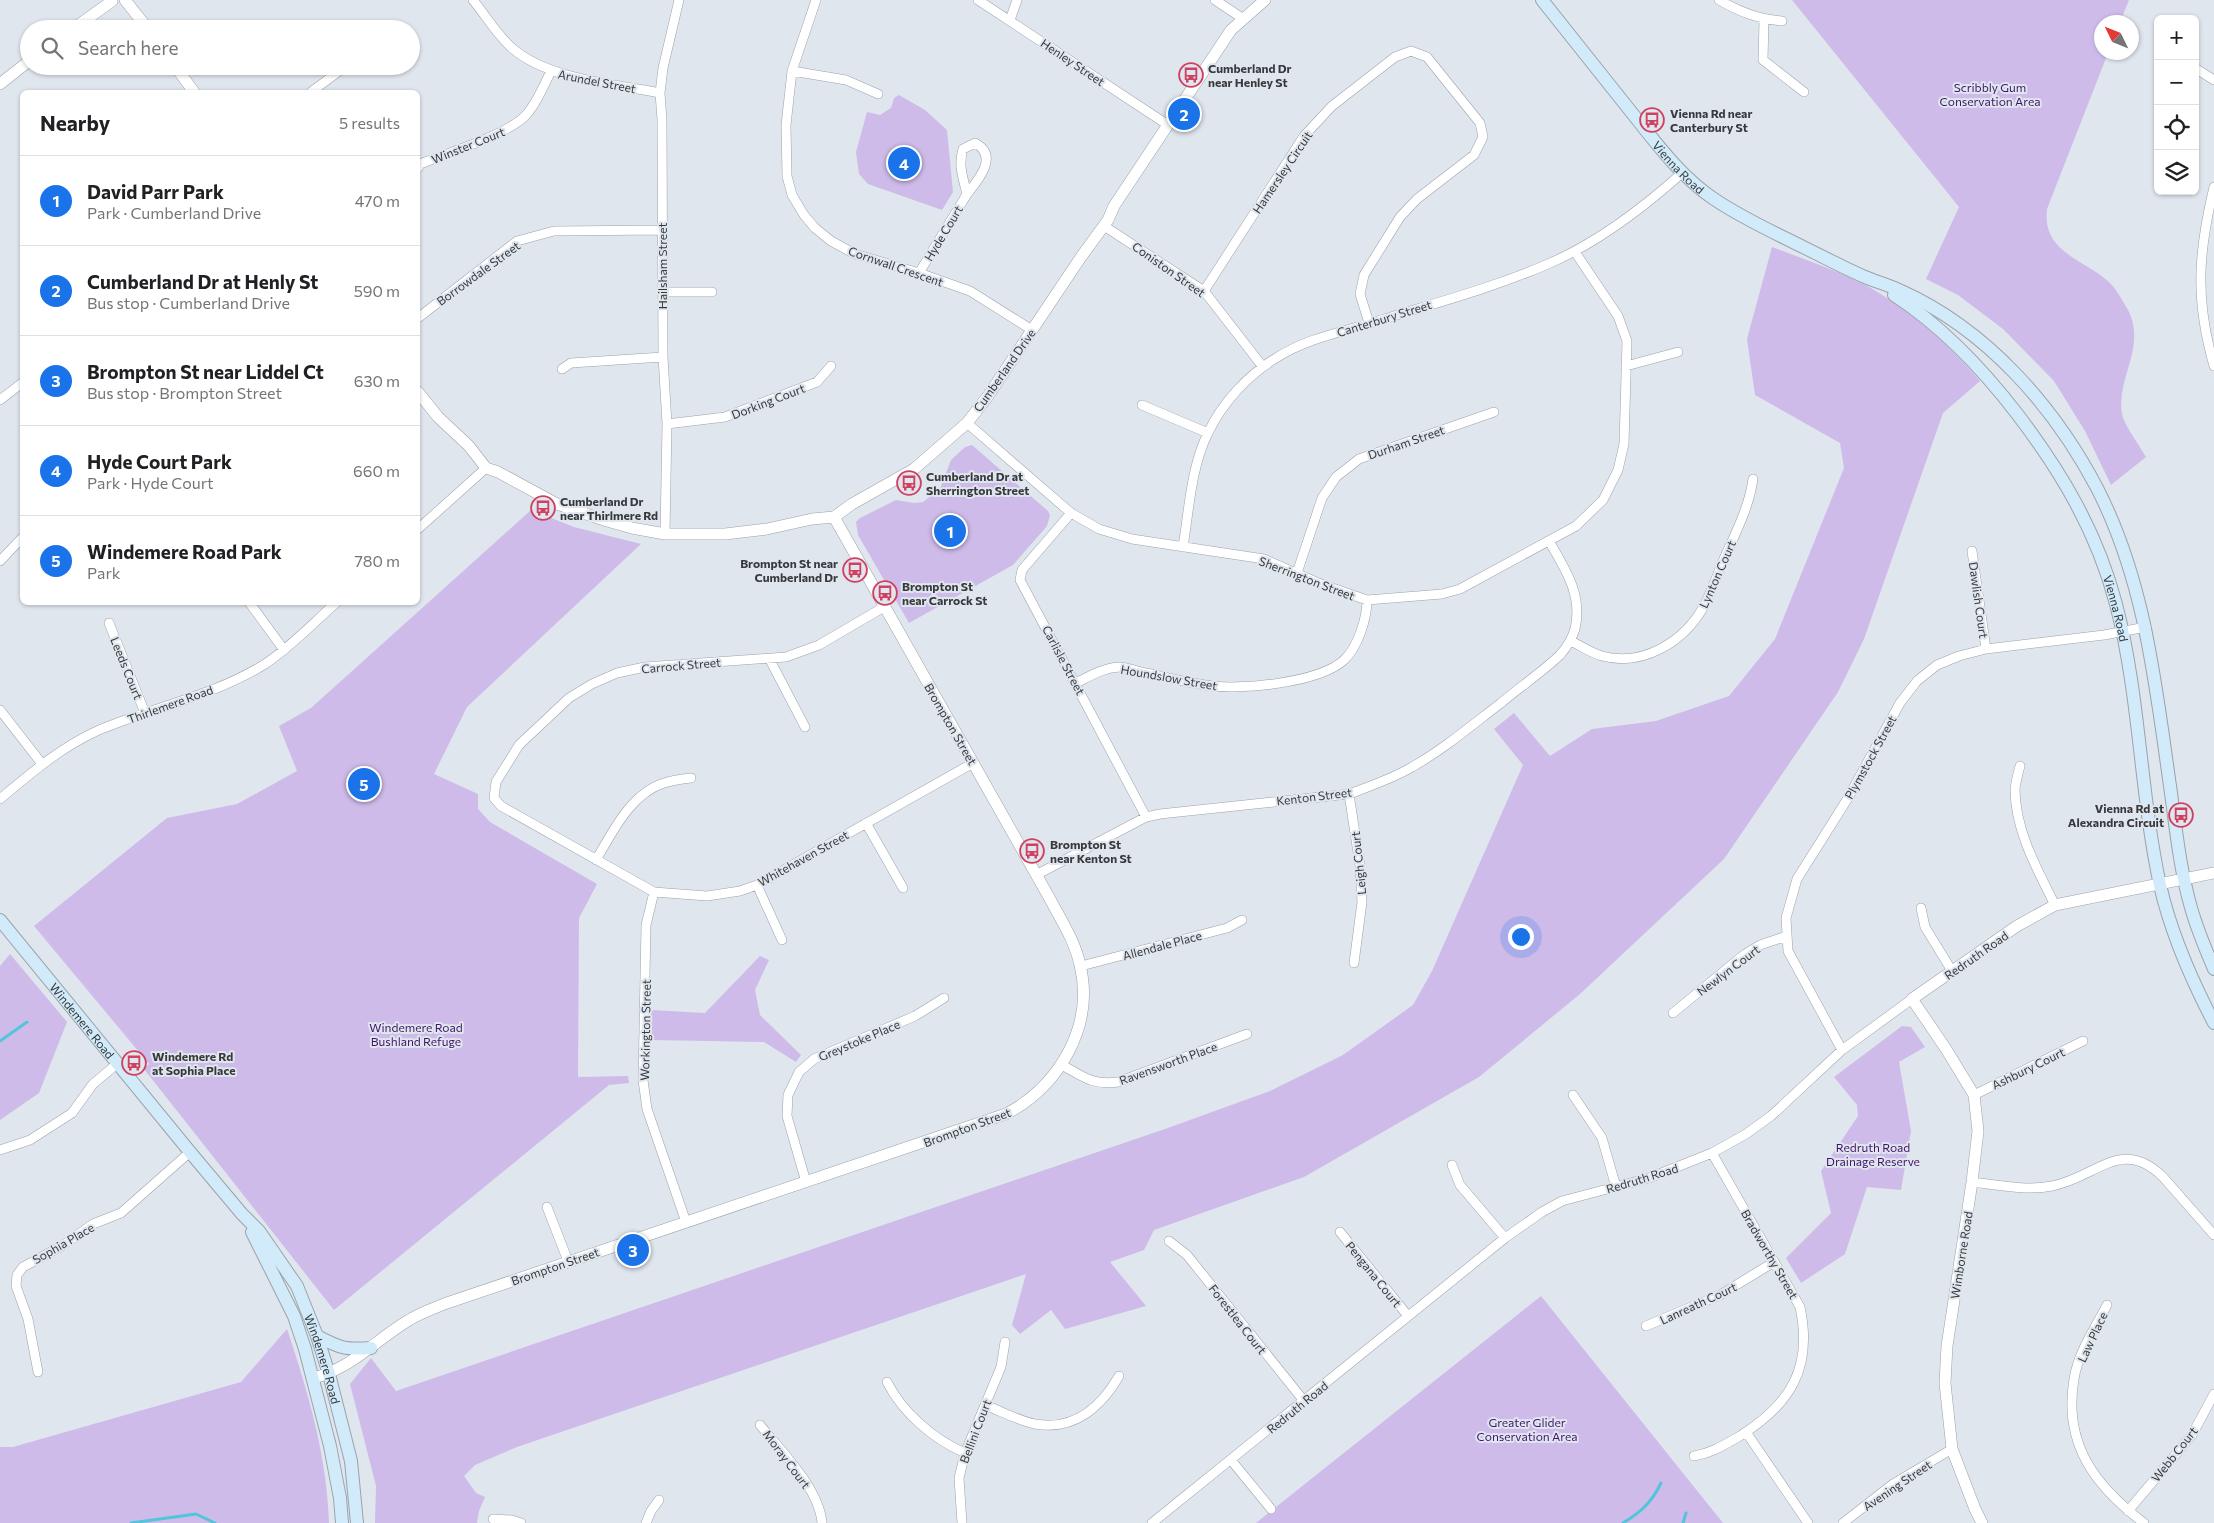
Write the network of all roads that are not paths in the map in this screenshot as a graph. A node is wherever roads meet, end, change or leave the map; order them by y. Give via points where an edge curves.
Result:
1 (112, 0) edge
2 (125, 0) edge
3 (473, 0) edge
4 (679, 0) edge
5 (816, 0) edge
6 (978, 0) edge
7 (1017, 0) edge
8 (1215, 0) edge
9 (1265, 0) edge
10 (1542, 0) edge
11 (1719, 0) edge
12 (1242, 18) junction
13 (85, 20) edge
14 (141, 20) edge
15 (1010, 20) junction
16 (1764, 20) junction
17 (1782, 21) dead end
18 (20, 69) edge
19 (551, 71) junction
20 (792, 71) junction
21 (2199, 71) edge
22 (182, 75) edge
23 (334, 75) edge
24 (2214, 80) edge
25 (0, 84) edge
26 (193, 90) edge
27 (315, 90) edge
28 (1804, 92) dead end
29 (660, 93) junction
30 (878, 94) dead end
31 (1168, 125) junction
32 (420, 164) edge
33 (1682, 173) junction
34 (2214, 187) edge
35 (967, 194) junction
36 (1104, 226) junction
37 (662, 230) junction
38 (1575, 252) junction
39 (919, 273) junction
40 (1864, 276) junction
41 (1204, 291) junction
42 (662, 292) junction
43 (712, 292) dead end
44 (420, 316) edge
45 (1369, 323) junction
46 (1032, 330) junction
47 (1678, 352) dead end
48 (663, 357) junction
49 (831, 366) dead end
50 (1626, 366) junction
51 (2214, 366) edge
52 (1263, 367) junction
53 (562, 369) dead end
54 (20, 385) edge
55 (420, 394) edge
56 (0, 400) edge
57 (1142, 405) dead end
58 (1494, 412) dead end
59 (967, 423) junction
60 (667, 424) junction
61 (1208, 433) junction
62 (486, 468) junction
63 (1752, 479) dead end
64 (1071, 512) junction
65 (834, 517) junction
66 (420, 527) edge
67 (665, 534) junction
68 (20, 540) edge
69 (1549, 541) junction
70 (1183, 548) junction
71 (1972, 551) dead end
72 (0, 561) edge
73 (1297, 572) junction
74 (1367, 600) junction
75 (251, 605) edge
76 (334, 605) edge
77 (884, 607) junction
78 (109, 622) dead end
79 (2146, 627) junction
80 (2122, 632) junction
81 (1571, 642) junction
82 (1986, 649) junction
83 (284, 650) junction
84 (770, 660) junction
85 (1076, 683) junction
86 (0, 710) edge
87 (145, 713) junction
88 (805, 727) dead end
89 (973, 763) junction
90 (42, 764) junction
91 (2020, 766) dead end
92 (691, 778) dead end
93 (1349, 794) junction
94 (494, 798) joint
95 (0, 799) edge
96 (1146, 817) junction
97 (866, 823) junction
98 (596, 860) junction
99 (2214, 873) edge
100 (1036, 875) junction
101 (2184, 880) junction
102 (756, 885) junction
103 (2160, 885) junction
104 (903, 888) dead end
105 (654, 892) junction
106 (2055, 906) junction
107 (1921, 908) dead end
108 (0, 920) edge
109 (1242, 920) dead end
110 (1787, 936) junction
111 (782, 940) dead end
112 (1354, 963) dead end
113 (1081, 966) junction
114 (2214, 969) edge
115 (1952, 971) junction
116 (944, 998) dead end
117 (1912, 998) junction
118 (1673, 1013) dead end
119 (2214, 1023) edge
120 (1247, 1034) dead end
121 (2083, 1041) dead end
122 (1842, 1050) junction
123 (118, 1063) junction
124 (1062, 1065) junction
125 (1572, 1095) dead end
126 (1974, 1095) junction
127 (0, 1150) edge
128 (190, 1152) junction
129 (1712, 1153) junction
130 (1452, 1165) dead end
131 (806, 1182) junction
132 (1972, 1182) junction
133 (1616, 1186) junction
134 (547, 1207) dead end
135 (242, 1214) junction
136 (686, 1222) junction
137 (1340, 1232) dead end
138 (2214, 1236) edge
139 (1505, 1238) junction
140 (1169, 1241) dead end
141 (568, 1261) junction
142 (1774, 1262) junction
143 (2107, 1305) dead end
144 (1408, 1316) junction
145 (1646, 1326) dead end
146 (317, 1336) junction
147 (1005, 1342) dead end
148 (371, 1348) junction
149 (38, 1372) dead end
150 (329, 1374) junction
151 (1118, 1376) dead end
152 (314, 1378) junction
153 (887, 1382) dead end
154 (2214, 1394) edge
155 (1304, 1401) junction
156 (985, 1405) junction
157 (760, 1424) dead end
158 (1746, 1432) junction
159 (1952, 1449) junction
160 (965, 1453) junction
161 (1694, 1456) dead end
162 (1231, 1460) junction
163 (659, 1500) dead end
164 (1271, 1509) dead end
165 (2128, 1511) junction
166 (493, 1519) dead end
167 (342, 1523) edge
168 (357, 1523) edge
169 (521, 1523) edge
170 (646, 1523) edge
171 (822, 1523) edge
172 (962, 1523) edge
173 (1152, 1523) edge
174 (1808, 1523) edge
175 (1842, 1523) edge
176 (1982, 1523) edge
177 (2144, 1523) edge

1 - 2 street via 117,3
1 - 13 street
2 - 14 street
3 - 19 street, Arundel Street via 512,48
4 - 29 street, Hailsham Street
5 - 20 street, Cornwall Crescent
6 - 15 street, Henley Street
7 - 15 street
8 - 12 street
9 - 12 street, Cumberland Drive
10 - 33 main road, Vienna Road
11 - 16 street
12 - 31 street, Cumberland Drive
15 - 31 street, Henley Street
16 - 17 street
16 - 28 street via 1763,60
18 - 25 street
19 - 29 street, Arundel Street
19 - 32 street, Winster Court via 536,103 509,129
20 - 30 street via 846,80
20 - 39 street, Cornwall Crescent via 786,125 787,176 792,195 804,215 831,241 855,254
21 - 24 street
22 - 26 street
23 - 27 street
29 - 37 street, Hailsham Street
31 - 36 street, Cumberland Drive
33 - 38 street, Canterbury Street
33 - 40 main road, Vienna Road via 1708,195 1740,215
34 - 51 street via 2204,230 2200,278 2201,304
35 - 35 street, Hyde Court via 960,158 963,149 975,143 987,161 984,172
35 - 39 street, Hyde Court
36 - 41 street, Coniston Street
36 - 46 street, Cumberland Drive
37 - 42 street, Hailsham Street
37 - 44 street, Borrowdale Street via 554,231 517,241
38 - 45 street, Canterbury Street via 1510,279
38 - 50 street, Sherrington Street via 1618,316 1627,341
39 - 46 street, Cornwall Crescent via 970,291
40 - 79 main road, Vienna Road via 1902,291 1963,328 2012,370 2045,408 2097,488 2135,584
40 - 80 main road, Vienna Road via 1924,316 1962,350 1994,384 2045,450 2090,532 2105,569
41 - 45 street, Hamersley Circuit via 1304,136 1332,106 1394,57 1411,51 1427,58 1480,123 1483,137 1474,155 1400,217 1364,274 1360,294
41 - 52 street, Coniston Street
42 - 43 street
42 - 48 street, Hailsham Street
45 - 52 street, Canterbury Street via 1295,348
46 - 59 street, Cumberland Drive
47 - 50 street
48 - 53 street via 571,363
48 - 60 street, Hailsham Street
49 - 60 street, Dorking Court via 817,382 725,417
50 - 69 street, Sherrington Street via 1624,444 1618,470 1603,500 1576,526
52 - 61 street, Canterbury Street via 1228,402
54 - 56 street
55 - 62 street, Cumberland Drive
57 - 61 street
58 - 73 street, Durham Street via 1359,459 1336,478 1322,498
59 - 64 street, Sherrington Street
59 - 65 street, Cumberland Drive via 914,469
60 - 67 street, Hailsham Street
61 - 70 street, Canterbury Street via 1196,468
62 - 66 street
62 - 67 street, Cumberland Drive via 557,504 632,528
63 - 81 street, Lynton Court via 1750,500 1704,607 1671,643 1649,654 1626,658 1602,656
64 - 70 street, Sherrington Street via 1099,529
64 - 85 street, Carlisle Street via 1022,570 1020,580
65 - 67 street, Cumberland Drive via 724,534
65 - 77 street, Brompton Street
68 - 72 street
69 - 74 street, Sherrington Street via 1460,589 1442,594
69 - 81 street via 1572,581 1577,602
70 - 73 street, Sherrington Street via 1264,559
71 - 82 street, Dawlish Court
73 - 74 street, Sherrington Street
74 - 85 street, Houndslow Street via 1354,648 1345,660 1330,670 1252,687 1207,686 1120,667 1103,669
75 - 83 street
76 - 83 street, Thirlemere Road
77 - 84 street, Carrock Street via 819,645
77 - 89 street, Brompton Street
78 - 87 street, Leeds Court
79 - 80 street, Plymstock Street
79 - 101 main road, Vienna Road
80 - 82 street, Plymstock Street
80 - 103 main road, Vienna Road
81 - 93 street, Kenton Street via 1542,670 1444,747 1410,768
82 - 110 street, Plymstock Street via 1937,665 1917,681 1900,703 1848,798 1797,879 1786,918
83 - 87 street, Thirlemere Road via 245,675
84 - 88 street
84 - 94 street, Carrock Street via 645,667 616,673 592,684 569,698 519,745 496,782
85 - 96 street, Carlisle Street
86 - 90 street
87 - 90 street, Thirlemere Road via 73,743
89 - 97 street, Whitehaven Street
89 - 100 street, Brompton Street
90 - 95 street, Thirlemere Road
91 - 106 street via 2015,788 2018,814 2028,849
92 - 98 street via 663,783 643,796 623,814
93 - 96 street, Kenton Street
93 - 112 street, Leigh Court via 1362,902
94 - 98 street, Whitehaven Street via 501,806
96 - 100 street, Kenton Street
97 - 102 street, Whitehaven Street
97 - 104 street
98 - 105 street, Whitehaven Street
99 - 101 street, Redruth Road
100 - 113 street, Brompton Street via 1074,945
101 - 103 street, Redruth Road
101 - 114 main road, Vienna Road
102 - 105 street, Whitehaven Street via 707,896
102 - 111 street
103 - 106 street, Redruth Road
103 - 119 main road, Vienna Road via 2181,955
105 - 136 street, Workington Street via 646,925 643,1080 648,1109
106 - 115 street, Redruth Road via 2017,926
107 - 115 street via 1925,927
108 - 123 main road, Windemere Road
109 - 113 street, Allendale Place via 1227,928
110 - 118 street, Newlyn Court via 1744,954
110 - 122 street, Plymstock Street via 1788,951
113 - 124 street, Brompton Street via 1081,1016
115 - 117 street, Redruth Road
116 - 131 street, Greystoke Place via 915,1016 814,1058 799,1072 788,1095 787,1116
117 - 122 street, Redruth Road
117 - 126 street, Wimborne Road
120 - 124 street, Ravensworth Place via 1118,1082 1092,1082
121 - 126 street, Ashbury Court
122 - 129 street, Redruth Road via 1771,1116
123 - 127 street via 93,1084 72,1113 30,1140
123 - 128 main road, Windemere Road
124 - 131 street, Brompton Street via 1036,1095 1006,1114
125 - 133 street via 1602,1138
126 - 132 street, Wimborne Road via 1978,1131
128 - 135 main road, Windemere Road
128 - 149 street, Sophia Place via 121,1214 93,1224 62,1246 23,1267 17,1276 16,1286 28,1319
129 - 133 street, Redruth Road via 1649,1178
129 - 142 street, Bradworthy Street
130 - 139 street via 1460,1185
131 - 136 street, Brompton Street
132 - 138 street via 2034,1189 2069,1182 2117,1160 2138,1160 2159,1173
132 - 159 street, Wimborne Road via 1947,1346 1945,1383
133 - 139 street, Redruth Road via 1562,1201
134 - 141 street
135 - 146 main road, Windemere Road via 260,1231 297,1286
135 - 152 main road, Windemere Road via 294,1316
136 - 141 street, Brompton Street
137 - 144 street, Pengana Court
139 - 144 street, Redruth Road
140 - 155 street, Forestlea Court via 1188,1254
141 - 148 street, Brompton Street via 420,1314
142 - 145 street, Lanreath Court via 1720,1295
142 - 158 street, Bradworthy Street via 1800,1307 1805,1329 1804,1351 1793,1385 1784,1400
143 - 165 street, Law Place via 2080,1359 2074,1379 2075,1429 2082,1454 2093,1474
144 - 155 street, Redruth Road
146 - 148 main road via 350,1350
146 - 150 main road, Windemere Road
147 - 156 street, Bellini Court via 1001,1366
148 - 150 street, Brompton Street
150 - 152 street, Brompton Street
150 - 168 main road, Windemere Road via 351,1461
151 - 156 street via 1095,1408 1077,1420 1056,1426 1034,1424
152 - 167 main road, Windemere Road via 330,1446
153 - 160 street via 895,1397 933,1436
154 - 165 street, Webb Court via 2192,1435
155 - 162 street, Redruth Road
156 - 160 street, Bellini Court
157 - 171 street, Moray Court via 806,1482
158 - 161 street, Bradworthy Street via 1711,1453
158 - 174 street
159 - 175 street, Avening Street via 1893,1484
159 - 176 street, Wimborne Road
160 - 172 street, Bellini Court via 959,1478
162 - 164 street
162 - 173 street, Redruth Road
163 - 170 street
165 - 177 street, Law Place
166 - 169 street

